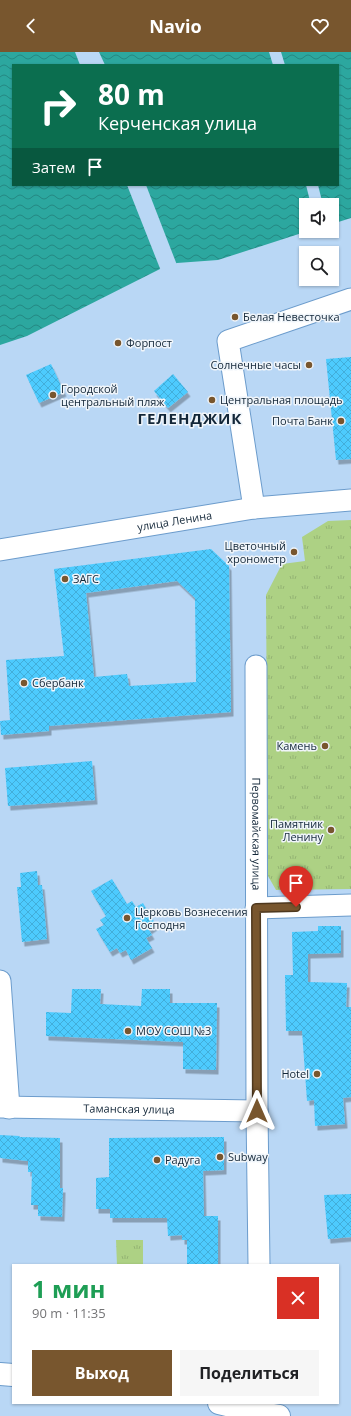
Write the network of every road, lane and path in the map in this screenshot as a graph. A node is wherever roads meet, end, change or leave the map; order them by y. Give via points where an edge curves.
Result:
1 (351, 299) edge
2 (351, 500) edge
3 (254, 508) junction
4 (0, 550) edge
5 (256, 666) dead end
6 (351, 905) edge
7 (256, 908) junction
8 (0, 981) edge
9 (4, 1107) edge
10 (257, 1111) junction
11 (259, 1264) edge
12 (0, 1374) edge
13 (12, 1375) edge
14 (224, 1404) edge
15 (264, 1412) edge

1 - 3 street via 228,341
2 - 3 street, улица Ленина
3 - 4 street, улица Ленина
5 - 7 street, Первомайская улица
6 - 7 street
7 - 10 street, Первомайская улица
8 - 9 street
9 - 10 street, Таманская улица
10 - 11 street, Первомайская улица
12 - 13 main road
14 - 15 main road

